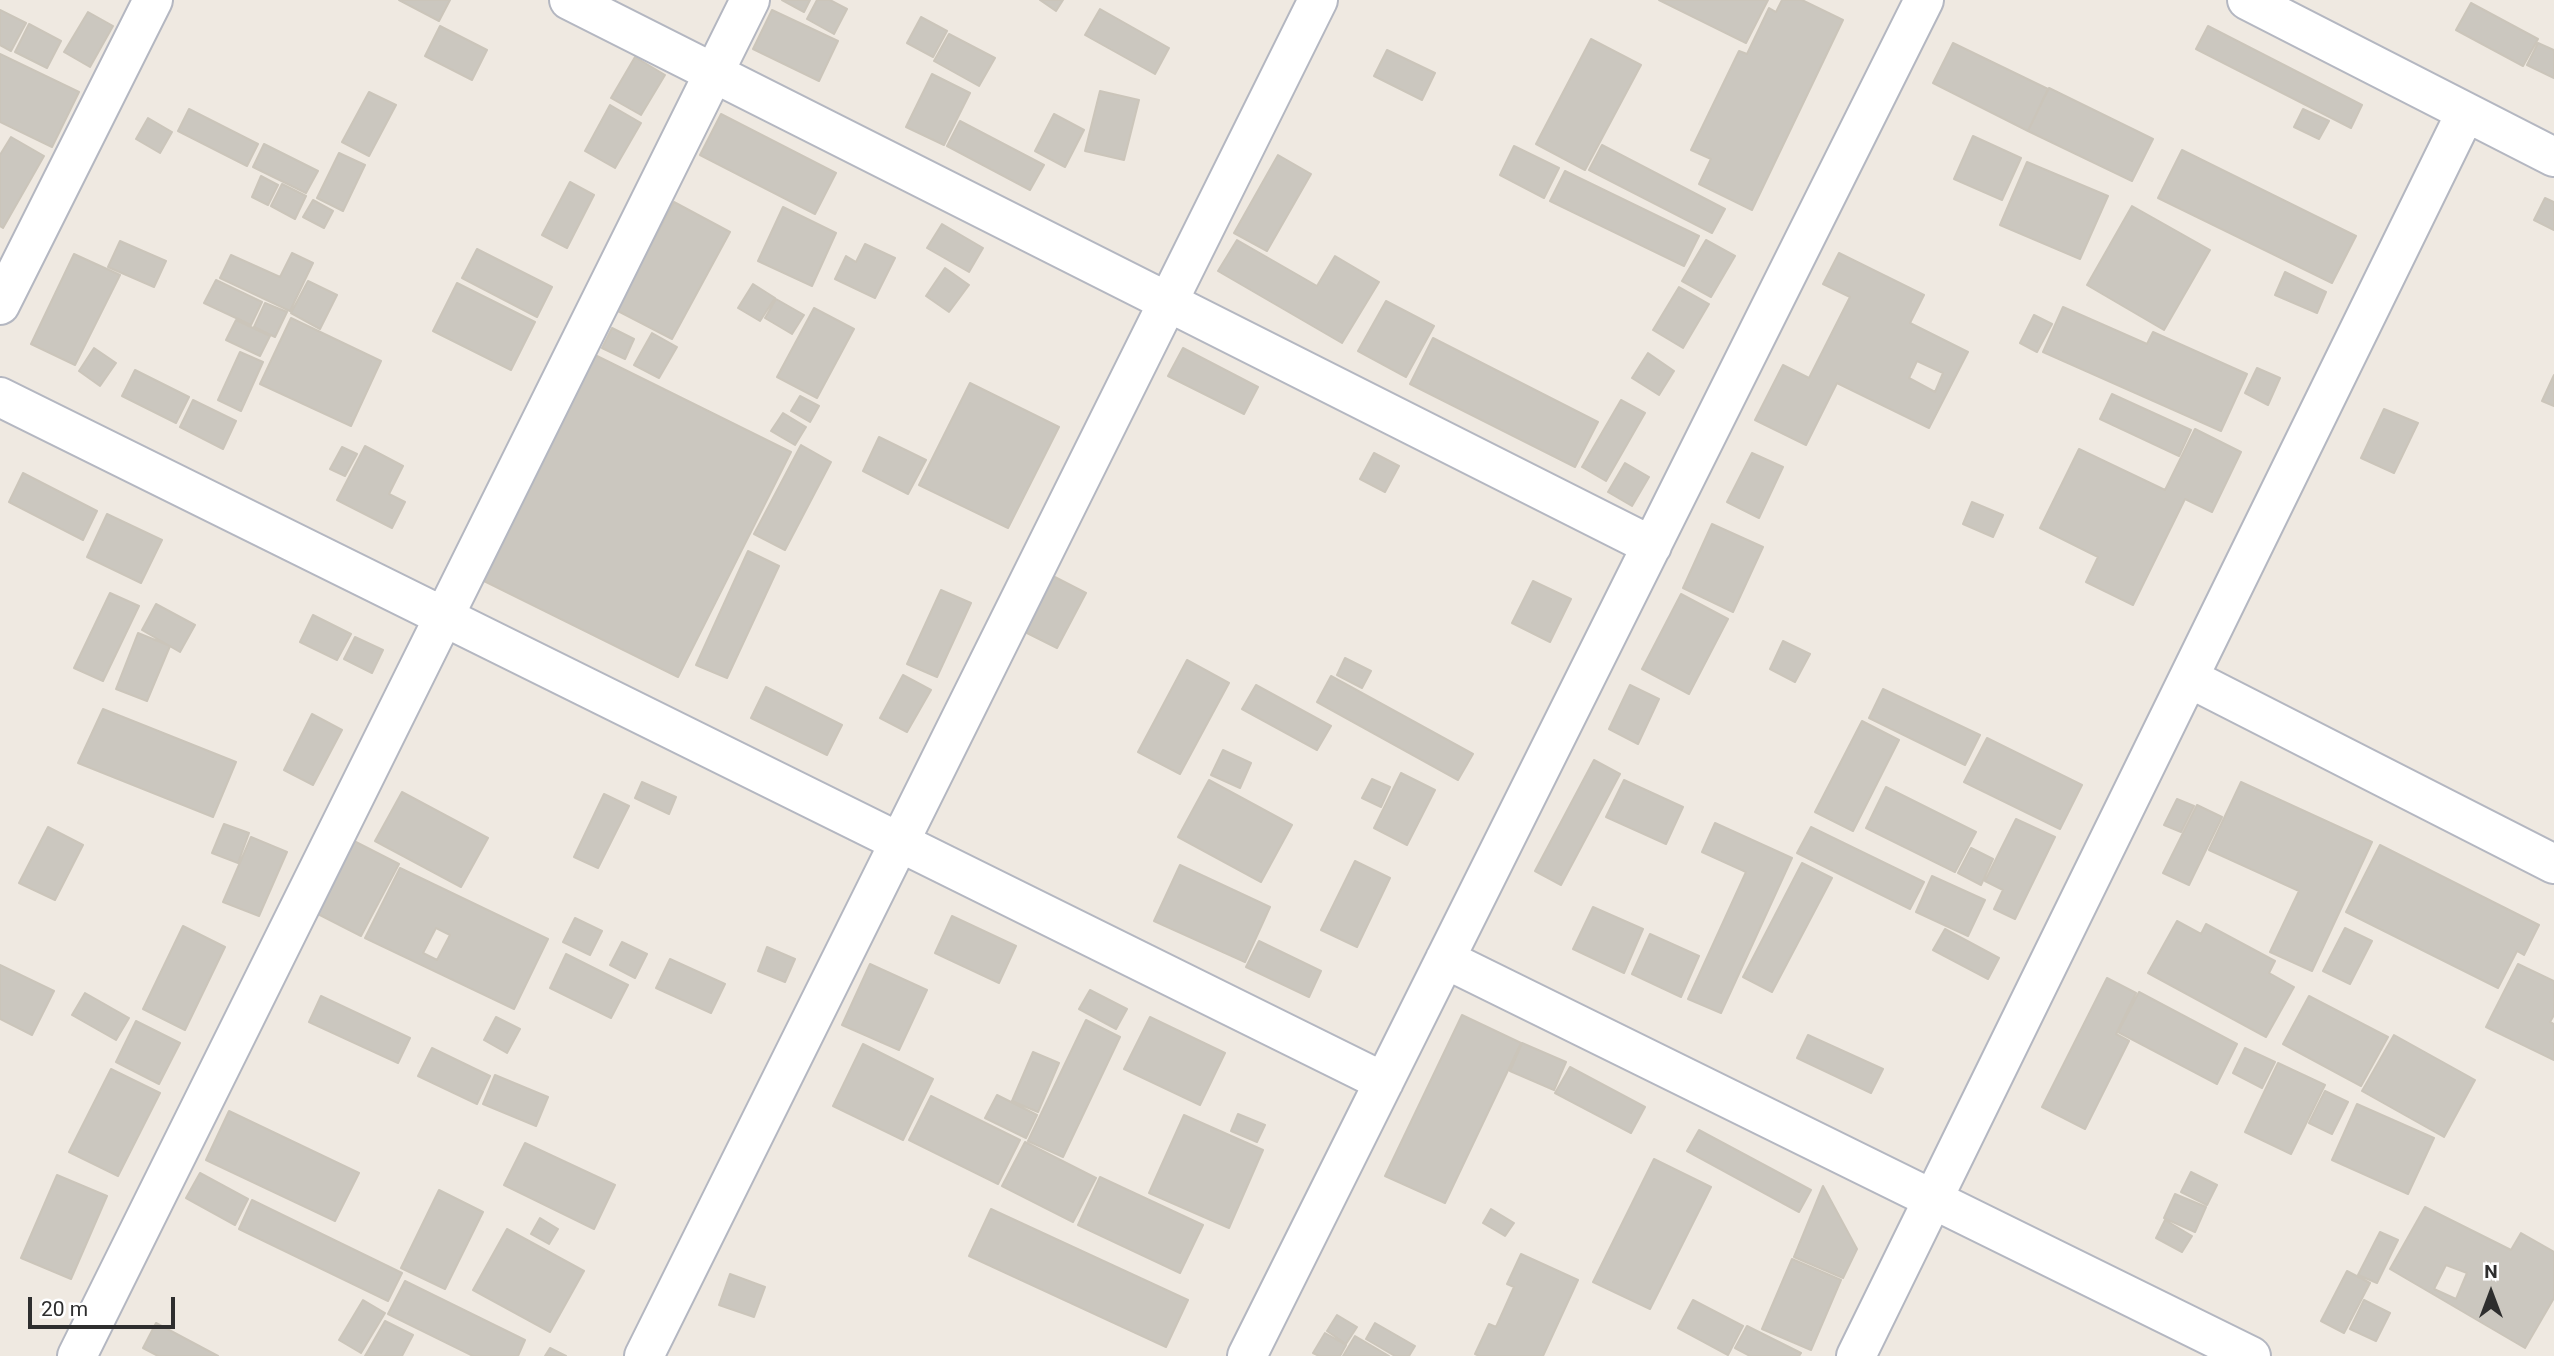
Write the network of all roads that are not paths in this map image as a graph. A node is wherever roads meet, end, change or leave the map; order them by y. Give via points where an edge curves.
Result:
1 (153, 0) edge
2 (569, 0) edge
3 (750, 0) edge
4 (1318, 0) edge
5 (1924, 0) edge
6 (2246, 0) edge
7 (714, 73) junction
8 (2466, 112) junction
9 (2554, 156) edge
10 (1168, 302) junction
11 (0, 305) edge
12 (0, 397) edge
13 (1652, 546) junction
14 (444, 617) junction
15 (2189, 678) junction
16 (900, 842) junction
17 (2554, 864) edge
18 (1446, 959) junction
19 (1384, 1082) junction
20 (1933, 1199) junction
21 (77, 1356) edge
22 (644, 1356) edge
23 (1247, 1356) edge
24 (1856, 1356) edge
25 (2251, 1356) edge

1 - 11 street
2 - 7 street
3 - 7 street
4 - 10 street
5 - 13 street
6 - 8 street
7 - 10 street
7 - 14 street
8 - 9 street
8 - 15 street
10 - 13 street
10 - 16 street
12 - 14 street
13 - 18 street
14 - 16 street
14 - 21 street
15 - 17 street
15 - 20 street
16 - 19 street
16 - 22 street
18 - 19 street
18 - 20 street
19 - 23 street
20 - 24 street
20 - 25 street

